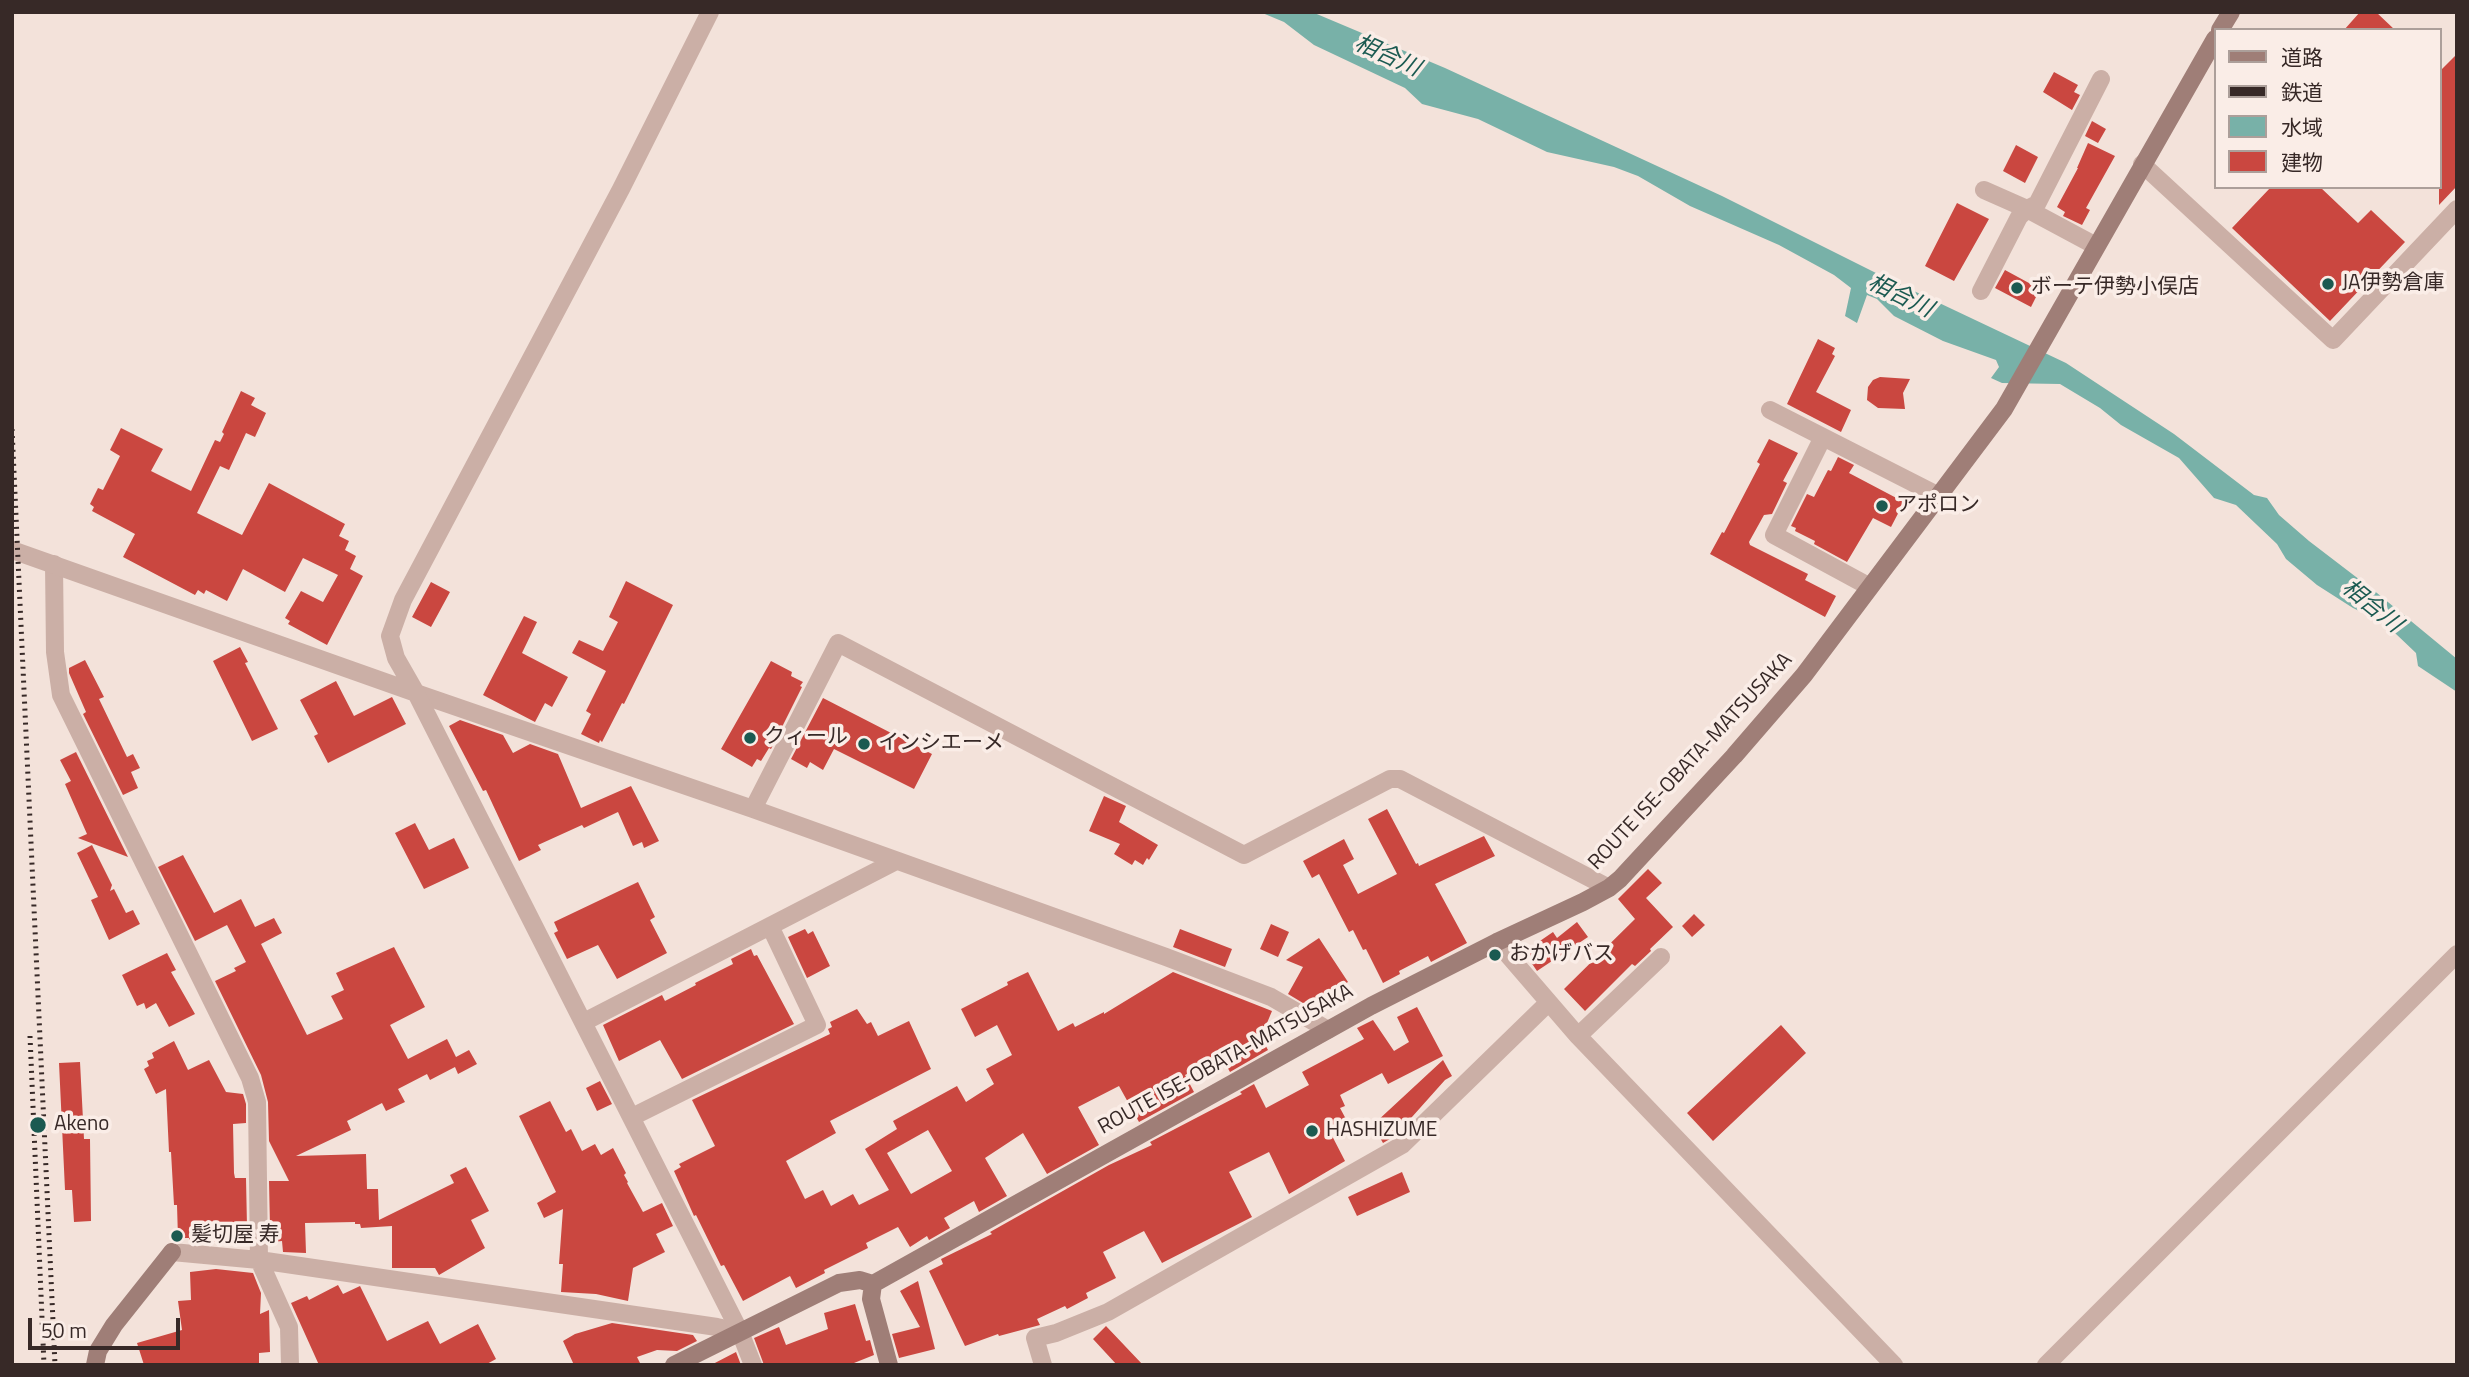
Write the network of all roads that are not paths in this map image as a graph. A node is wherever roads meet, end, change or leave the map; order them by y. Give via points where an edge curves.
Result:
1 (710, 12) edge
2 (2231, 12) edge
3 (2221, 28) edge
4 (2214, 40) edge
5 (2101, 79) dead end
6 (2142, 164) junction
7 (1984, 190) dead end
8 (2027, 209) junction
9 (2457, 209) edge
10 (2096, 246) junction
11 (1981, 291) dead end
12 (1770, 410) dead end
13 (1823, 437) junction
14 (1939, 496) junction
15 (12, 550) edge
16 (54, 564) junction
17 (1870, 587) junction
18 (416, 693) junction
19 (752, 809) junction
20 (896, 861) junction
21 (1609, 888) junction
22 (770, 926) junction
23 (1497, 942) junction
24 (2457, 954) edge
25 (1661, 957) dead end
26 (1548, 1003) junction
27 (584, 1022) junction
28 (1328, 1030) junction
29 (1578, 1036) junction
30 (632, 1117) junction
31 (172, 1252) joint
32 (259, 1260) junction
33 (873, 1284) junction
34 (740, 1332) junction
35 (95, 1365) edge
36 (290, 1365) edge
37 (674, 1365) edge
38 (753, 1365) edge
39 (890, 1365) edge
40 (1043, 1365) edge
41 (1894, 1365) edge
42 (2046, 1365) edge

1 - 18 street via 403,600 390,636 396,658
2 - 3 main road
4 - 6 main road, ROUTE ISE-OBATA-MATSUSAKA
5 - 8 street via 2037,204
6 - 9 street via 2333,340
6 - 10 main road, ROUTE ISE-OBATA-MATSUSAKA
7 - 8 street
8 - 10 street
8 - 11 street
10 - 14 main road, ROUTE ISE-OBATA-MATSUSAKA via 2004,409
12 - 13 street
13 - 14 street
13 - 17 street via 1774,535
14 - 17 main road, ROUTE ISE-OBATA-MATSUSAKA
15 - 16 street
16 - 18 street
16 - 32 street via 55,652 61,695 250,1078 257,1102
17 - 21 main road, ROUTE ISE-OBATA-MATSUSAKA via 1804,675 1734,756
18 - 19 street
18 - 27 street
19 - 20 street
19 - 21 street via 838,643 1244,855 1390,779 1400,779
20 - 22 street
20 - 28 street via 1271,997
21 - 23 main road, ROUTE ISE-OBATA-MATSUSAKA
22 - 27 street
22 - 30 street via 817,1026
23 - 26 street
23 - 28 main road, ROUTE ISE-OBATA-MATSUSAKA
24 - 42 street
25 - 29 street
26 - 29 street
26 - 40 street via 1402,1145 1108,1312 1035,1338
27 - 30 street
28 - 33 main road, ROUTE ISE-OBATA-MATSUSAKA
29 - 41 street
30 - 34 street
31 - 32 street
31 - 35 main road via 114,1325
32 - 34 street
32 - 36 street via 289,1327
33 - 34 main road via 859,1280 839,1283
33 - 39 main road via 871,1299
34 - 37 main road
34 - 38 street

